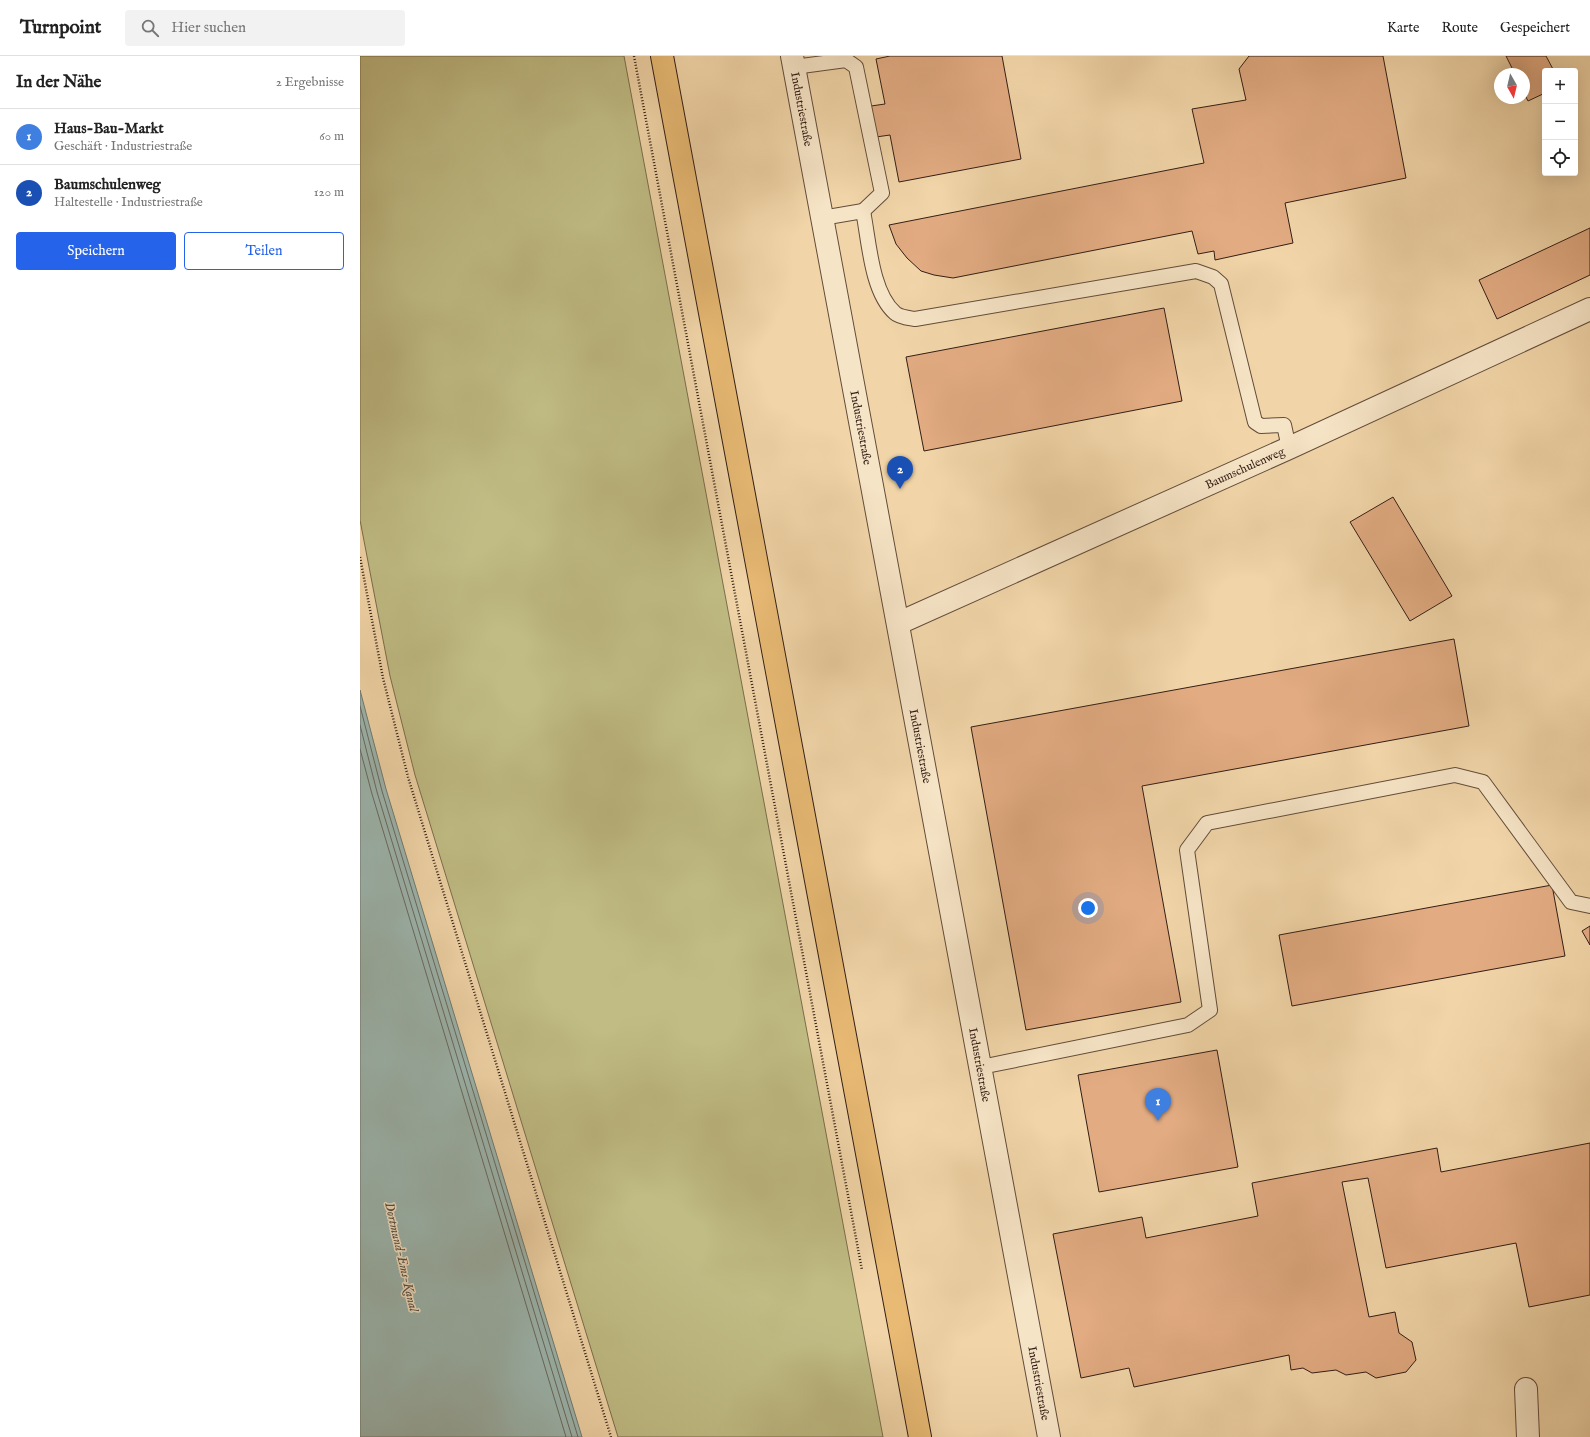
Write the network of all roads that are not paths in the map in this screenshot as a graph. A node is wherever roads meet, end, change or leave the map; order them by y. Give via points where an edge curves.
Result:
1 (662, 56) edge
2 (793, 62) edge
3 (863, 211) junction
4 (822, 218) junction
5 (1590, 309) edge
6 (1289, 448) junction
7 (899, 623) junction
8 (1590, 906) edge
9 (981, 1067) junction
10 (1526, 1389) dead end
11 (920, 1437) edge
12 (1049, 1437) edge
13 (1528, 1437) edge

1 - 11 main road
2 - 3 lane via 846,60 856,67 882,193
2 - 4 street, Industriestraße
3 - 4 lane
3 - 6 lane via 873,268 884,300 896,314 915,319 1196,271 1213,277 1221,284 1255,422 1260,426 1284,425
4 - 7 street, Industriestraße
5 - 6 street, Baumschulenweg
6 - 7 street, Baumschulenweg
7 - 9 street, Industriestraße
8 - 9 lane via 1571,902 1483,782 1456,775 1207,823 1187,850 1210,1010 1188,1025
9 - 12 street, Industriestraße
10 - 13 street

